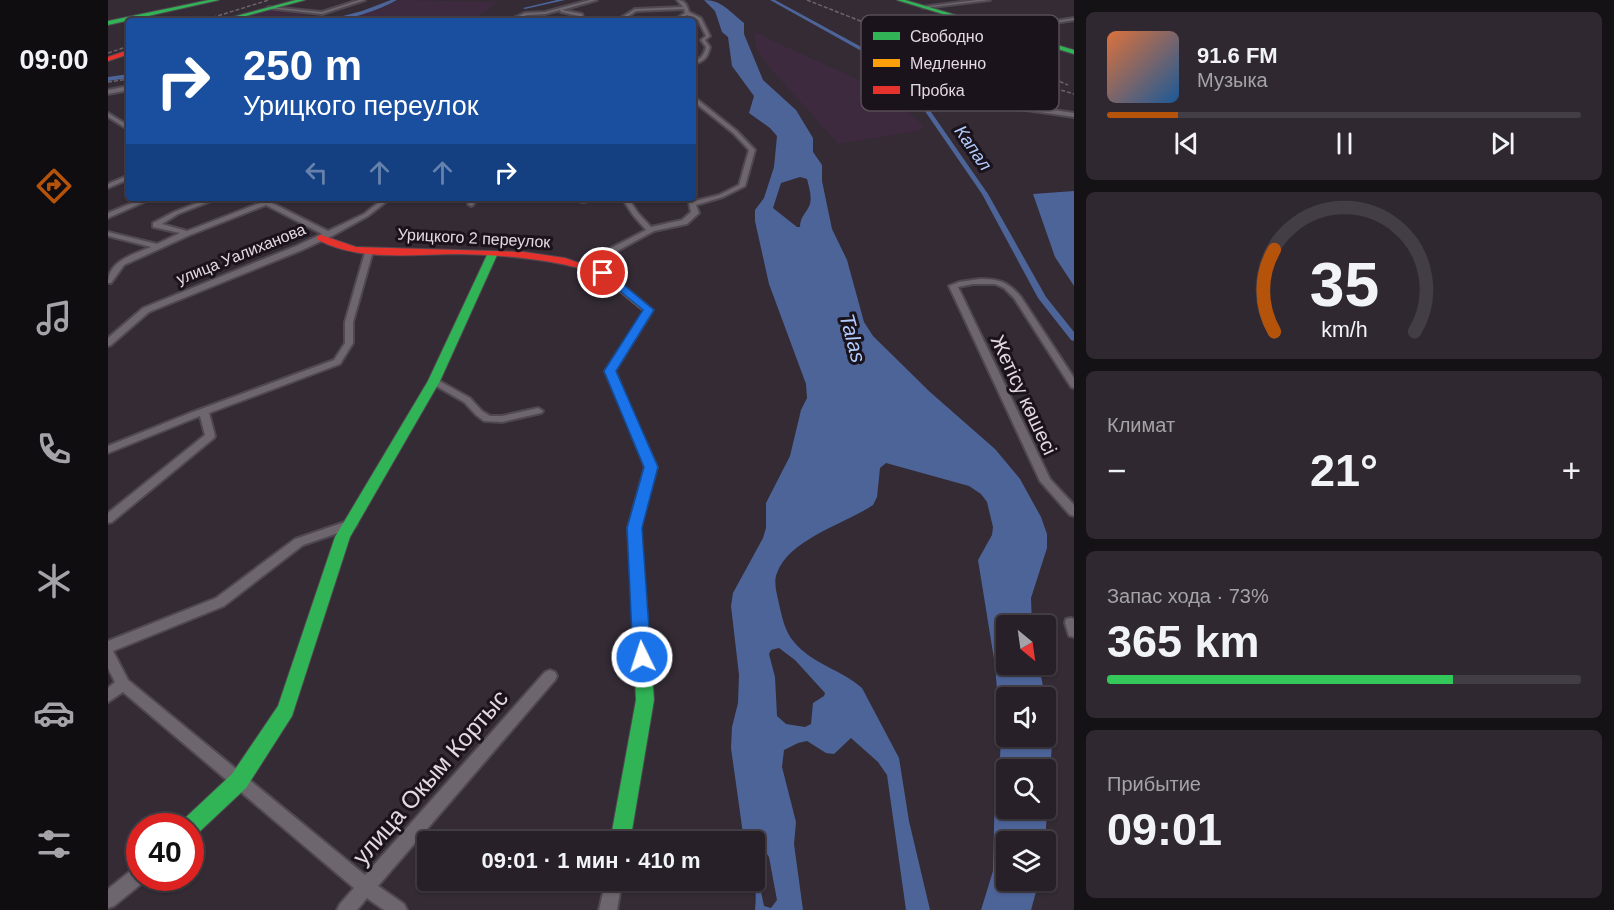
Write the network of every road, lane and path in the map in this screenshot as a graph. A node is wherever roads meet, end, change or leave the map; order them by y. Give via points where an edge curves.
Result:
1 (216, 0) edge
2 (302, 0) edge
3 (363, 0) edge
4 (595, 0) edge
5 (680, 0) edge
6 (900, 0) edge
7 (988, 0) edge
8 (655, 3) dead end
9 (924, 7) junction
10 (269, 8) junction
11 (657, 8) junction
12 (686, 10) junction
13 (556, 11) junction
14 (950, 15) edge
15 (131, 18) edge
16 (232, 18) edge
17 (515, 18) edge
18 (582, 18) edge
19 (623, 18) edge
20 (678, 18) edge
21 (126, 19) edge
22 (1059, 21) edge
23 (1074, 22) edge
24 (108, 23) edge
25 (1059, 47) edge
26 (1074, 50) edge
27 (126, 53) edge
28 (108, 59) edge
29 (696, 62) edge
30 (126, 89) edge
31 (108, 92) edge
32 (696, 100) edge
33 (1045, 111) edge
34 (108, 115) edge
35 (1074, 115) edge
36 (126, 126) edge
37 (126, 178) edge
38 (108, 186) edge
39 (696, 200) edge
40 (143, 201) edge
41 (208, 201) edge
42 (271, 201) edge
43 (384, 201) edge
44 (627, 201) edge
45 (692, 201) edge
46 (266, 203) junction
47 (108, 216) edge
48 (650, 230) junction
49 (187, 233) junction
50 (108, 234) edge
51 (325, 236) junction
52 (158, 246) junction
53 (369, 251) junction
54 (492, 255) junction
55 (583, 266) junction
56 (108, 281) edge
57 (108, 343) edge
58 (434, 381) junction
59 (1074, 385) edge
60 (538, 411) dead end
61 (204, 413) junction
62 (108, 450) edge
63 (1074, 512) edge
64 (108, 519) edge
65 (351, 524) junction
66 (108, 647) edge
67 (108, 654) edge
68 (550, 676) dead end
69 (123, 684) junction
70 (108, 696) edge
71 (239, 781) junction
72 (204, 814) edge
73 (622, 831) edge
74 (126, 885) edge
75 (366, 887) junction
76 (612, 891) edge
77 (108, 900) edge
78 (346, 910) edge
79 (398, 910) edge
80 (608, 910) edge

1 - 15 street
2 - 10 street
3 - 10 street via 321,13
4 - 13 street
5 - 12 street
6 - 9 street
7 - 9 street
8 - 11 street
9 - 14 street
10 - 16 street
11 - 12 street
11 - 19 street via 635,10
12 - 20 street
12 - 29 street via 700,20 708,36 704,40 708,47 706,56
13 - 17 street
13 - 18 street
21 - 24 street
22 - 23 street
25 - 26 street
27 - 28 street
30 - 31 street
32 - 39 street via 752,150 742,186 722,196
33 - 35 street
34 - 36 street
37 - 38 street
40 - 47 street
41 - 49 street via 156,225
42 - 46 street
43 - 51 street, улица Уалиханова
44 - 48 street
45 - 48 street via 695,213 684,222
46 - 49 street
46 - 51 street, Урицкого 2 переулок
48 - 55 street
49 - 52 street
50 - 52 street
51 - 53 street, Урицкого 2 переулок via 332,244
51 - 57 street, улица Уалиханова via 146,310
52 - 56 street via 122,263
53 - 54 street, Урицкого 2 переулок
53 - 61 street via 349,322 349,343 337,362
54 - 55 street, Урицкого 2 переулок via 563,259
54 - 58 street
55 - 73 street, Урицкого 2 переулок via 603,273 649,310 610,371 651,467 634,528 645,700
58 - 60 street via 467,400 488,419
58 - 65 street
59 - 63 street, Жетісу көшесі via 1006,285 982,282 953,286 1045,481
61 - 62 street via 171,422
61 - 64 street via 210,436
65 - 66 street via 299,542 220,602
65 - 71 street via 343,537 286,710
67 - 69 street
68 - 75 street, улица Окым Кортыс
69 - 70 street
69 - 71 street
71 - 72 street
71 - 75 street
74 - 77 street
75 - 78 street, улица Окым Кортыс
75 - 79 street
76 - 80 street

